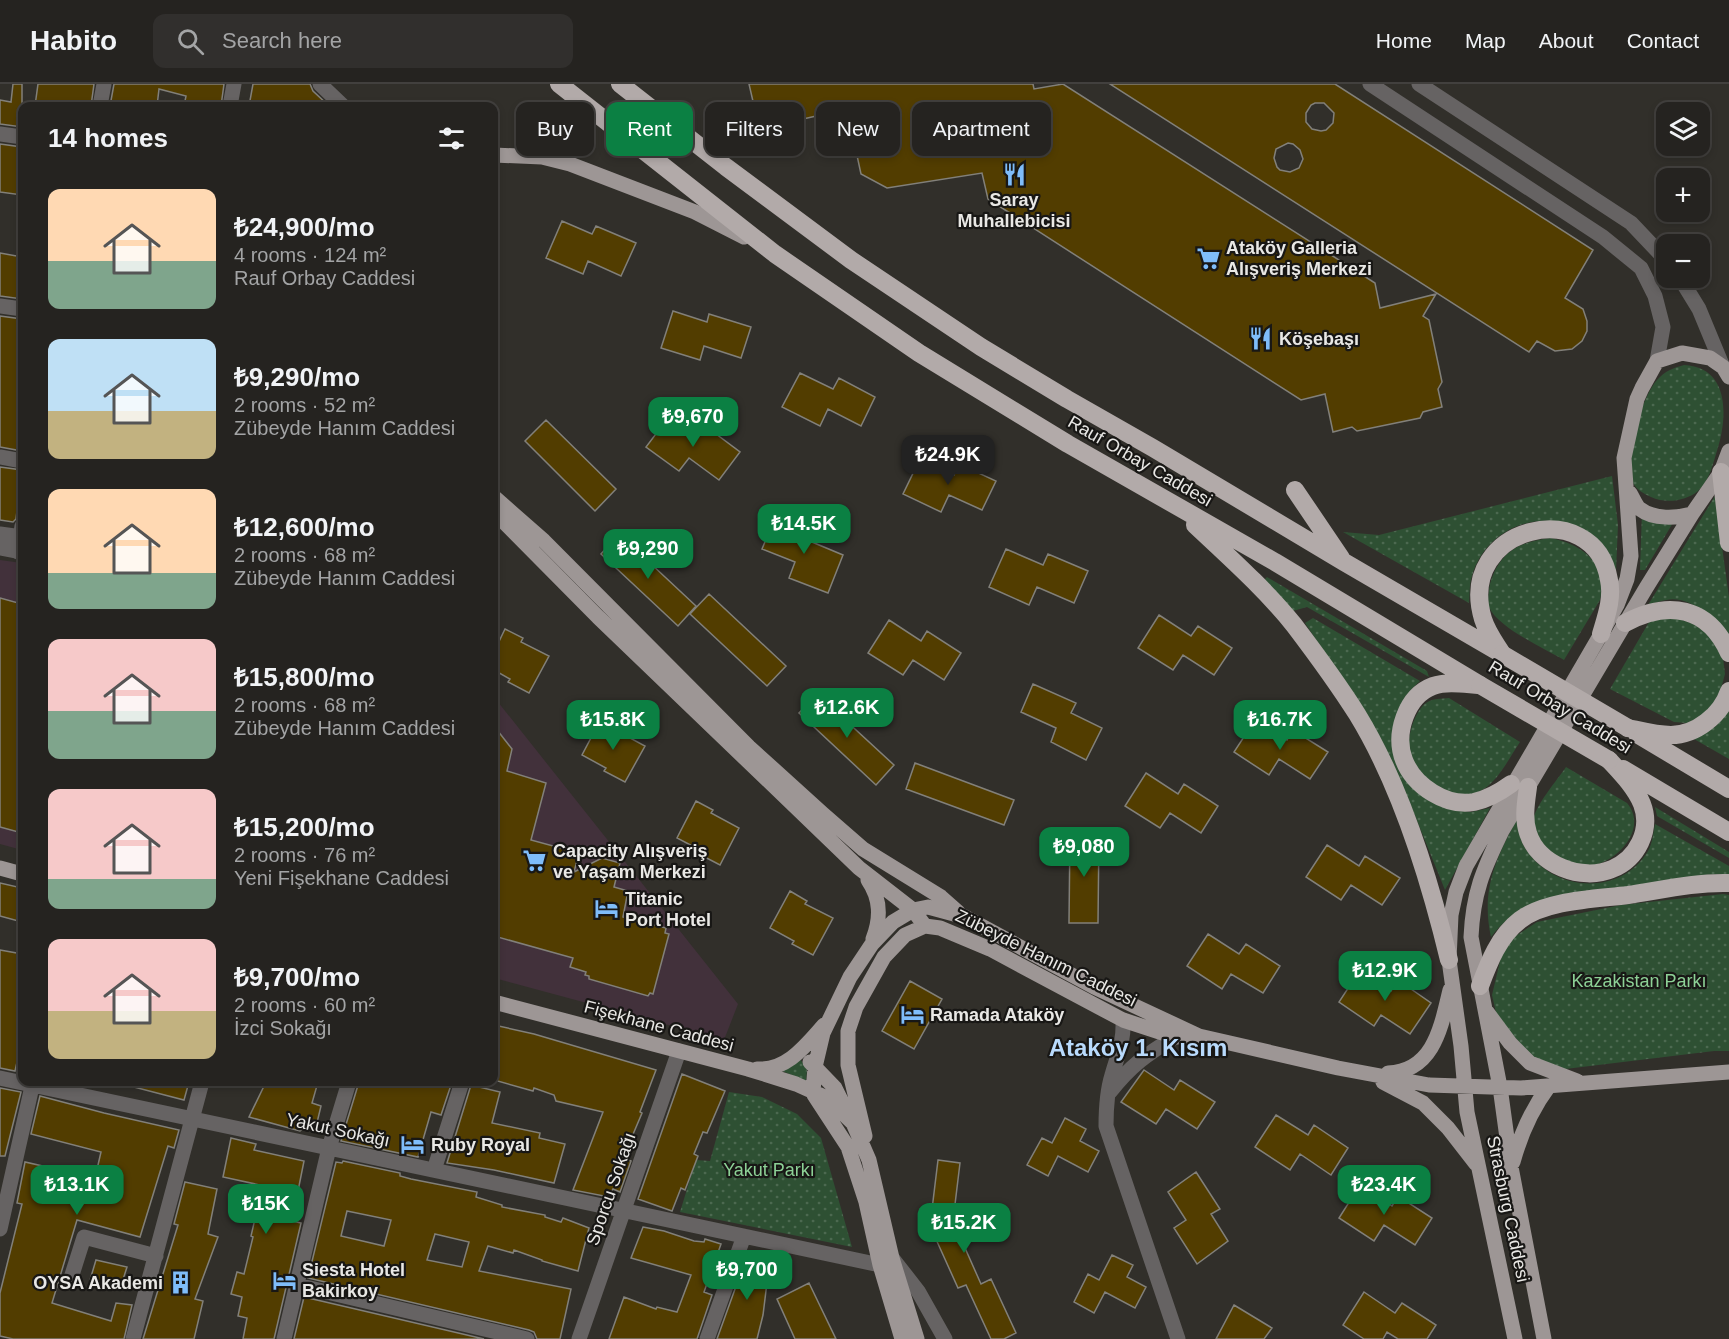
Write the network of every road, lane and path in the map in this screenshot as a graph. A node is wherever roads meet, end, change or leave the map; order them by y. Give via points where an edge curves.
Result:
1 (104, 84) edge
2 (234, 84) edge
3 (320, 84) edge
4 (559, 84) edge
5 (620, 84) edge
6 (1370, 84) edge
7 (1419, 84) edge
8 (101, 102) edge
9 (231, 102) edge
10 (339, 102) edge
11 (0, 134) edge
12 (18, 136) edge
13 (498, 154) edge
14 (1656, 249) edge
15 (775, 254) junction
16 (1686, 288) edge
17 (0, 306) edge
18 (18, 308) edge
19 (1657, 361) junction
20 (1726, 372) edge
21 (1729, 451) edge
22 (0, 457) edge
23 (18, 460) edge
24 (1721, 472) junction
25 (1295, 490) dead end
26 (1628, 491) junction
27 (1171, 504) junction
28 (498, 507) edge
29 (498, 508) edge
30 (1692, 513) junction
31 (0, 534) edge
32 (18, 540) edge
33 (18, 542) edge
34 (1729, 543) edge
35 (0, 548) edge
36 (1344, 562) junction
37 (1625, 623) junction
38 (1601, 634) junction
39 (1729, 653) edge
40 (1502, 654) junction
41 (1480, 685) junction
42 (1729, 691) edge
43 (1628, 728) junction
44 (1609, 760) junction
45 (1520, 786) junction
46 (1729, 789) edge
47 (1729, 832) edge
48 (0, 868) edge
49 (859, 868) junction
50 (18, 873) edge
51 (1729, 883) edge
52 (913, 910) junction
53 (965, 918) junction
54 (925, 926) junction
55 (872, 944) junction
56 (1449, 960) junction
57 (1452, 981) junction
58 (1480, 986) junction
59 (1110, 995) junction
60 (498, 1003) edge
61 (1485, 1010) junction
62 (1104, 1011) junction
63 (1124, 1020) junction
64 (826, 1023) junction
65 (1198, 1036) junction
66 (1175, 1037) junction
67 (679, 1051) junction
68 (799, 1052) junction
69 (815, 1066) junction
70 (748, 1069) junction
71 (1729, 1072) edge
72 (1367, 1074) junction
73 (0, 1078) edge
74 (18, 1081) edge
75 (1582, 1083) junction
76 (32, 1086) edge
77 (46, 1086) edge
78 (201, 1086) edge
79 (348, 1086) edge
80 (461, 1086) edge
81 (1464, 1086) junction
82 (1549, 1086) junction
83 (1500, 1087) junction
84 (813, 1092) junction
85 (1108, 1095) junction
86 (191, 1119) junction
87 (853, 1123) junction
88 (329, 1148) junction
89 (869, 1160) junction
90 (1511, 1167) junction
91 (434, 1170) junction
92 (1480, 1171) junction
93 (625, 1211) junction
94 (0, 1229) edge
95 (744, 1236) junction
96 (156, 1256) junction
97 (886, 1261) junction
98 (71, 1278) dead end
99 (297, 1285) junction
100 (133, 1339) edge
101 (284, 1339) edge
102 (527, 1339) edge
103 (579, 1339) edge
104 (707, 1339) edge
105 (902, 1339) edge
106 (917, 1339) edge
107 (945, 1339) edge
108 (1178, 1339) edge
109 (1515, 1339) edge
110 (1544, 1339) edge

1 - 8 street
2 - 9 street
3 - 10 street
4 - 15 highway, Rauf Orbay Caddesi
5 - 36 highway, Rauf Orbay Caddesi via 851,260 915,303 1057,393
6 - 19 street via 1603,237 1641,268 1655,296 1663,327
7 - 14 street via 1631,223
11 - 12 street
13 - 15 main road via 542,157 599,174 695,212
15 - 27 highway, Rauf Orbay Caddesi via 919,353
16 - 20 street
17 - 18 street
19 - 20 main road via 1682,353 1710,358
19 - 26 main road via 1637,399 1628,433 1624,458
21 - 24 main road
22 - 23 street
24 - 30 main road
24 - 34 highway
25 - 36 highway
26 - 30 main road via 1640,509 1660,516 1677,518
26 - 38 main road via 1631,556 1627,579
27 - 41 highway, Rauf Orbay Caddesi
27 - 56 highway via 1293,624 1358,716 1392,785 1413,840
28 - 53 main road, Zübeyde Hanım Caddesi via 543,541 749,747 823,814 863,849 941,897
29 - 49 main road, Zübeyde Hanım Caddesi via 598,617
30 - 37 main road
31 - 32 street
33 - 35 street
36 - 40 highway, Rauf Orbay Caddesi
37 - 39 highway via 1665,609 1685,612 1713,627
37 - 45 main road
38 - 40 highway via 1610,602 1610,582 1601,558 1582,539 1558,529 1535,530 1503,546 1482,575 1483,618
38 - 45 main road
40 - 43 highway, Rauf Orbay Caddesi, bridge
41 - 44 highway, Rauf Orbay Caddesi, bridge
41 - 45 highway via 1444,683 1417,697 1404,718 1404,761 1412,775 1440,798 1472,802
42 - 43 highway via 1714,716 1685,733 1668,735
43 - 46 highway, Rauf Orbay Caddesi
44 - 45 highway via 1642,803 1646,821 1634,853 1613,869 1596,874 1563,868 1546,859 1533,845
44 - 47 highway, Rauf Orbay Caddesi
45 - 56 main road, Strasburg Caddesi via 1461,878 1451,915
45 - 58 main road, Strasburg Caddesi via 1477,887 1471,936
48 - 50 main road
49 - 52 main road
49 - 55 main road via 878,904 878,926
51 - 58 highway via 1679,887 1536,911 1522,918 1503,937
52 - 53 main road, Zübeyde Hanım Caddesi via 937,908
52 - 54 main road
52 - 55 main road via 893,922
53 - 59 main road, Zübeyde Hanım Caddesi
54 - 62 main road, Zübeyde Hanım Caddesi via 940,928 990,949
54 - 89 main road, Zübeyde Hanım Caddesi via 905,935 884,957 855,1007 848,1031 848,1065
55 - 64 main road
56 - 57 main road, Strasburg Caddesi
57 - 72 main road, Zübeyde Hanım Caddesi via 1440,1027 1424,1059 1398,1073
57 - 81 main road, Strasburg Caddesi
58 - 61 main road, Strasburg Caddesi
59 - 62 main road
59 - 65 main road, Zübeyde Hanım Caddesi
60 - 67 main road, Fişekhane Caddesi
61 - 75 main road via 1530,1063
61 - 83 main road, Strasburg Caddesi
62 - 63 main road, Zübeyde Hanım Caddesi
63 - 66 main road, Zübeyde Hanım Caddesi
63 - 85 street via 1124,1037
64 - 68 main road
64 - 69 main road
65 - 66 main road, Zübeyde Hanım Caddesi
65 - 72 main road, Zübeyde Hanım Caddesi
66 - 85 street via 1126,1072
67 - 70 main road, Fişekhane Caddesi
67 - 93 street, Sporcu Sokağı
68 - 69 main road
68 - 70 main road via 776,1068
69 - 84 main road
69 - 87 main road via 835,1088
70 - 84 main road, Fişekhane Caddesi
71 - 75 main road, Zübeyde Hanım Caddesi
72 - 81 main road, Zübeyde Hanım Caddesi
72 - 92 main road via 1423,1103 1448,1128
73 - 74 street, Yakut Sokağı
75 - 82 main road, Zübeyde Hanım Caddesi
76 - 94 street
77 - 86 street, Yakut Sokağı
78 - 86 street
79 - 88 street
80 - 91 street
81 - 83 main road, Zübeyde Hanım Caddesi
81 - 92 main road, Strasburg Caddesi
82 - 83 main road, Zübeyde Hanım Caddesi
82 - 90 main road via 1527,1119
83 - 90 main road, Strasburg Caddesi
84 - 87 main road, Fişekhane Caddesi via 827,1098
84 - 97 main road, Fişekhane Caddesi via 848,1147
85 - 108 street via 1106,1126
86 - 88 street, Yakut Sokağı
86 - 96 street
87 - 89 main road, Fişekhane Caddesi
88 - 91 street, Yakut Sokağı
88 - 99 street
89 - 97 main road, Fişekhane Caddesi
90 - 110 main road, Strasburg Caddesi
91 - 93 street, Yakut Sokağı
92 - 109 main road, Strasburg Caddesi
93 - 95 street, Yakut Sokağı
93 - 103 street, Sporcu Sokağı
95 - 97 street, Yakut Sokağı
95 - 104 street
96 - 98 street via 84,1237
96 - 100 street
97 - 105 main road, Fişekhane Caddesi
97 - 106 main road, Fişekhane Caddesi
97 - 107 street via 918,1291
99 - 101 street
99 - 102 street

